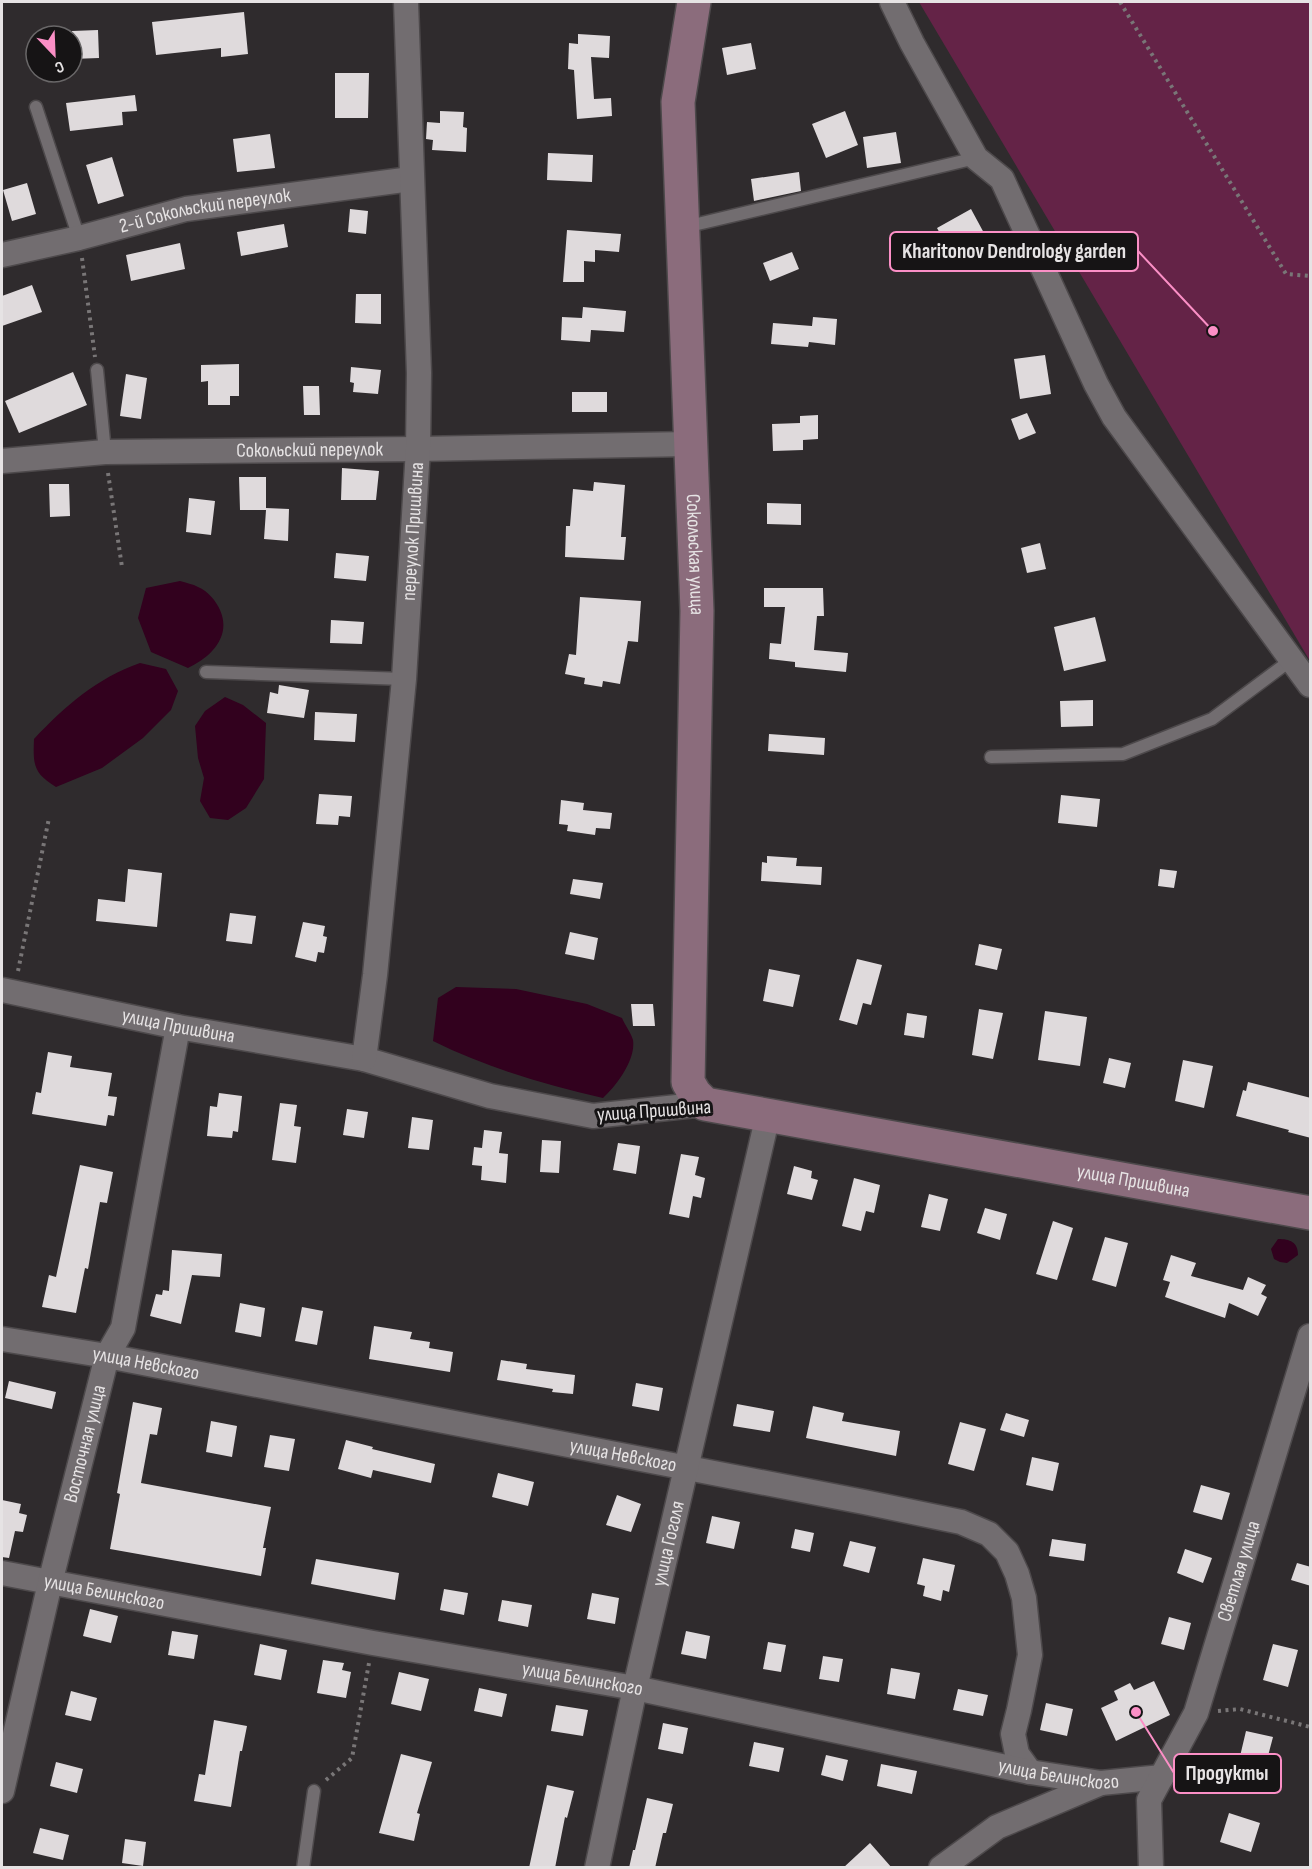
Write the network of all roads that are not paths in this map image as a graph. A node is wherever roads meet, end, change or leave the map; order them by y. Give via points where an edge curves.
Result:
1 (406, 2) edge
2 (694, 2) edge
3 (892, 2) edge
4 (36, 107) dead end
5 (976, 158) junction
6 (411, 179) junction
7 (681, 228) junction
8 (79, 238) junction
9 (2, 255) edge
10 (97, 370) road end
11 (690, 444) junction
12 (418, 449) junction
13 (105, 452) junction
14 (2, 461) edge
15 (1291, 660) junction
16 (206, 672) dead end
17 (404, 679) junction
18 (1311, 685) edge
19 (991, 757) dead end
20 (8, 992) edge
21 (178, 1027) junction
22 (364, 1059) junction
23 (705, 1104) junction
24 (768, 1115) junction
25 (1311, 1213) edge
26 (1311, 1336) edge
27 (2, 1339) edge
28 (107, 1356) junction
29 (687, 1469) junction
30 (2, 1573) edge
31 (50, 1583) junction
32 (634, 1688) junction
33 (1030, 1772) junction
34 (1162, 1777) junction
35 (1101, 1783) junction
36 (2, 1791) edge
37 (314, 1791) road end
38 (303, 1868) edge
39 (597, 1868) edge
40 (941, 1868) edge
41 (1151, 1868) edge

1 - 6 street, переулок Пришвина
2 - 7 street, Сокольская улица via 678,102
3 - 5 street
4 - 8 lane
5 - 7 lane
5 - 15 street via 1002,179 1114,417
6 - 8 street, 2-й Сокольский переулок via 186,209
6 - 12 street, переулок Пришвина
7 - 11 street, Сокольская улица
8 - 9 street, 2-й Сокольский переулок
10 - 13 lane
11 - 12 street, Сокольский переулок
11 - 23 street, Сокольская улица via 697,610 688,1082
12 - 13 street, Сокольский переулок
12 - 17 street, переулок Пришвина
13 - 14 street, Сокольский переулок
15 - 18 street
15 - 19 lane via 1212,719 1123,754
16 - 17 lane
17 - 22 street, переулок Пришвина
20 - 21 street, улица Пришвина
21 - 22 street, улица Пришвина
21 - 28 street, Восточная улица via 123,1328
22 - 23 street, улица Пришвина via 490,1096 593,1116
23 - 24 street, улица Пришвина
24 - 25 street, улица Пришвина
24 - 29 street, улица Гоголя
26 - 34 street, Светлая улица via 1196,1713
27 - 28 street, улица Невского
28 - 29 street, улица Невского
28 - 31 street, Восточная улица
29 - 32 street, улица Гоголя
29 - 33 street, улица Невского via 961,1522 989,1534 1007,1552 1024,1598 1029,1655 1013,1734 1017,1754
30 - 31 street, улица Белинского
31 - 32 street, улица Белинского
31 - 36 street, Восточная улица
32 - 33 street, улица Белинского
32 - 39 street, улица Гоголя
33 - 35 street, улица Белинского
34 - 35 street, улица Белинского
34 - 41 street, Светлая улица via 1149,1800
35 - 40 street via 997,1827
37 - 38 lane

